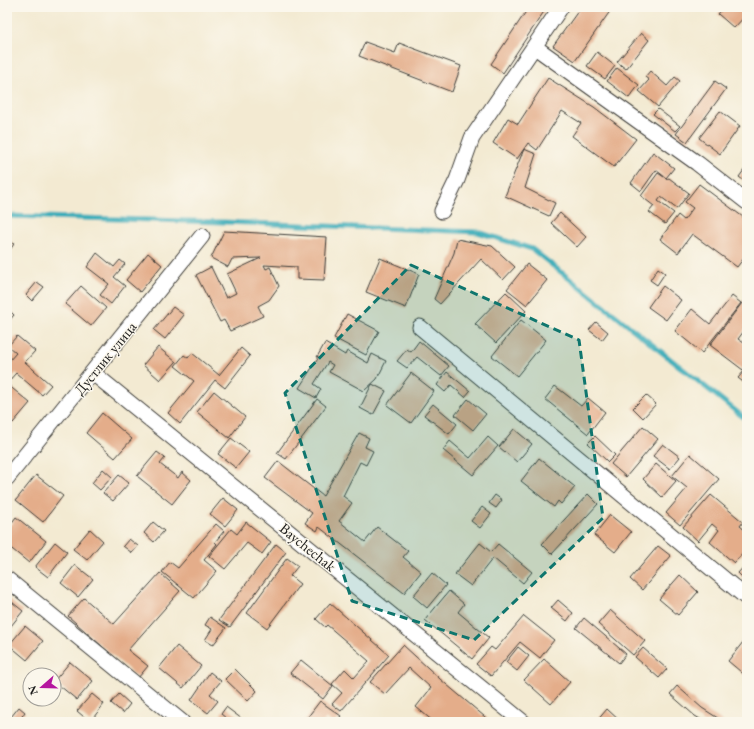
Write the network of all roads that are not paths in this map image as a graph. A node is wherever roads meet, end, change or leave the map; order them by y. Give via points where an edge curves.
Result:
1 (561, 7) edge
2 (535, 47) junction
3 (747, 202) edge
4 (442, 211) dead end
5 (202, 236) dead end
6 (420, 327) dead end
7 (93, 373) junction
8 (7, 478) edge
9 (7, 579) edge
10 (747, 598) edge
11 (182, 722) edge
12 (523, 722) edge

1 - 2 street
2 - 3 street
2 - 4 street via 472,138 457,180
5 - 7 street, Дустлик улица
6 - 10 street
7 - 8 street, Дустлик улица
7 - 12 street, Baychechak
9 - 11 street

